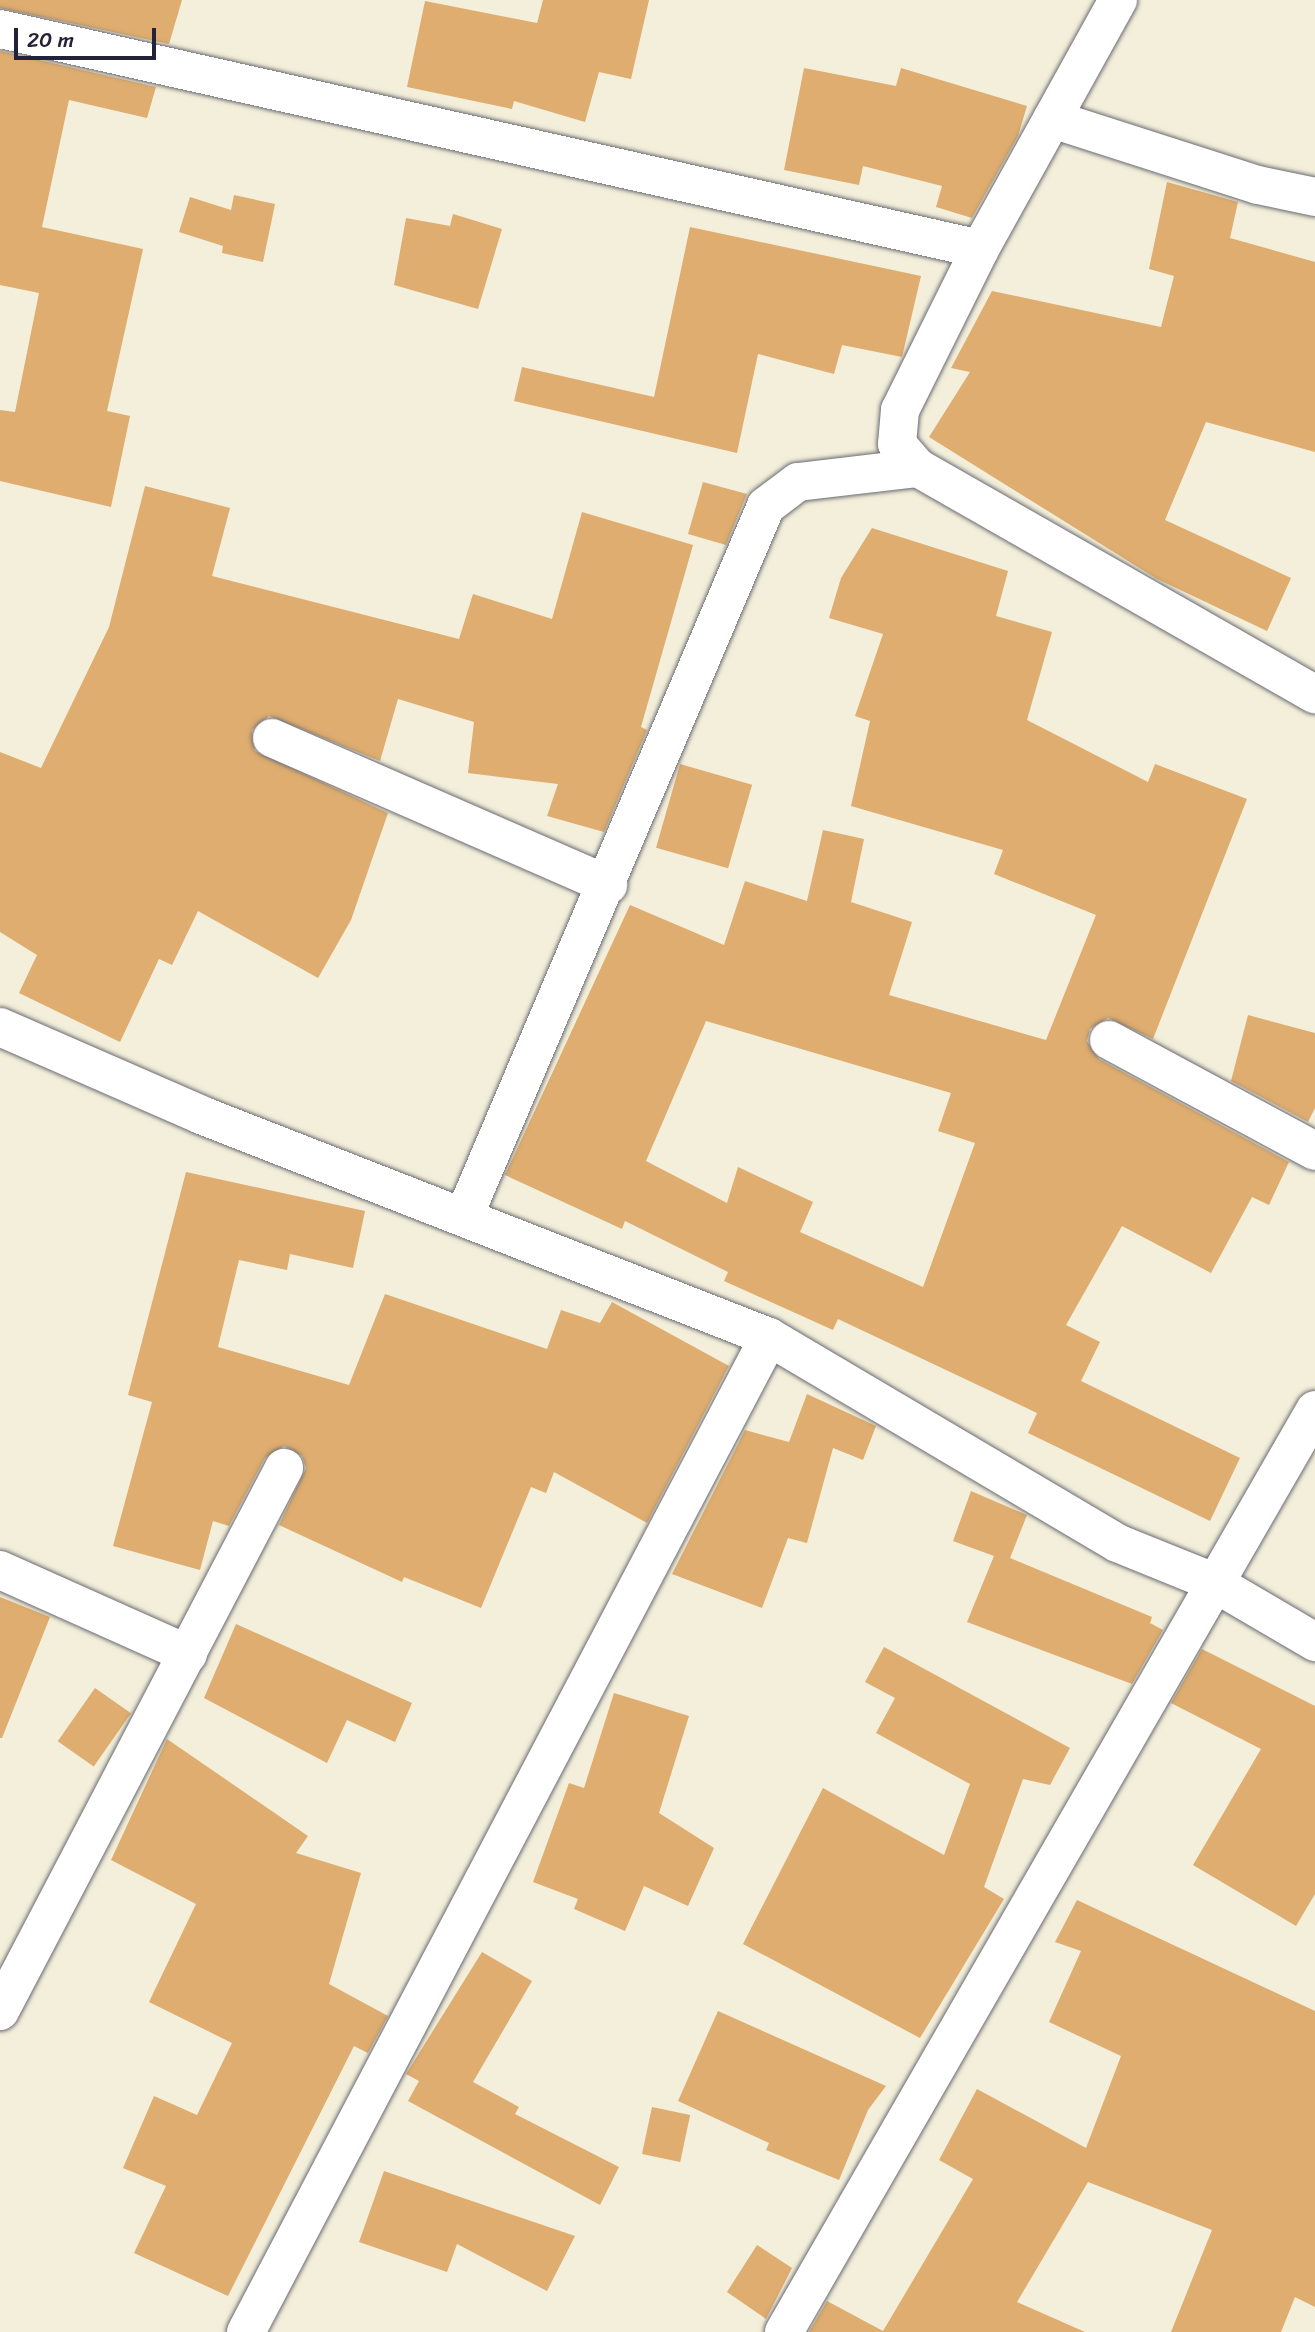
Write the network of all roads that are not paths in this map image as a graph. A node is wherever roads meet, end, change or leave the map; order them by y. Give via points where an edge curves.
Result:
1 (1118, 0) edge
2 (0, 29) edge
3 (1052, 119) junction
4 (1315, 197) edge
5 (980, 249) junction
6 (918, 468) junction
7 (1315, 694) edge
8 (272, 738) dead end
9 (608, 885) junction
10 (0, 1027) edge
11 (1109, 1040) dead end
12 (1315, 1151) edge
13 (465, 1214) junction
14 (769, 1337) junction
15 (1315, 1410) edge
16 (284, 1468) dead end
17 (0, 1570) edge
18 (1211, 1581) junction
19 (1315, 1642) edge
20 (188, 1654) junction
21 (0, 2011) edge
22 (246, 2332) edge
23 (784, 2332) edge

1 - 3 street
2 - 5 street
3 - 4 street via 1258,185
3 - 5 street
5 - 6 street via 901,410 897,444
6 - 7 street
6 - 9 street via 798,482 766,506
8 - 9 street
9 - 13 street
10 - 13 street via 201,1115
11 - 12 street
13 - 14 street
14 - 18 street via 1117,1543
14 - 22 street
15 - 18 street
16 - 20 street
17 - 20 street
18 - 19 street
18 - 23 street
20 - 21 street

